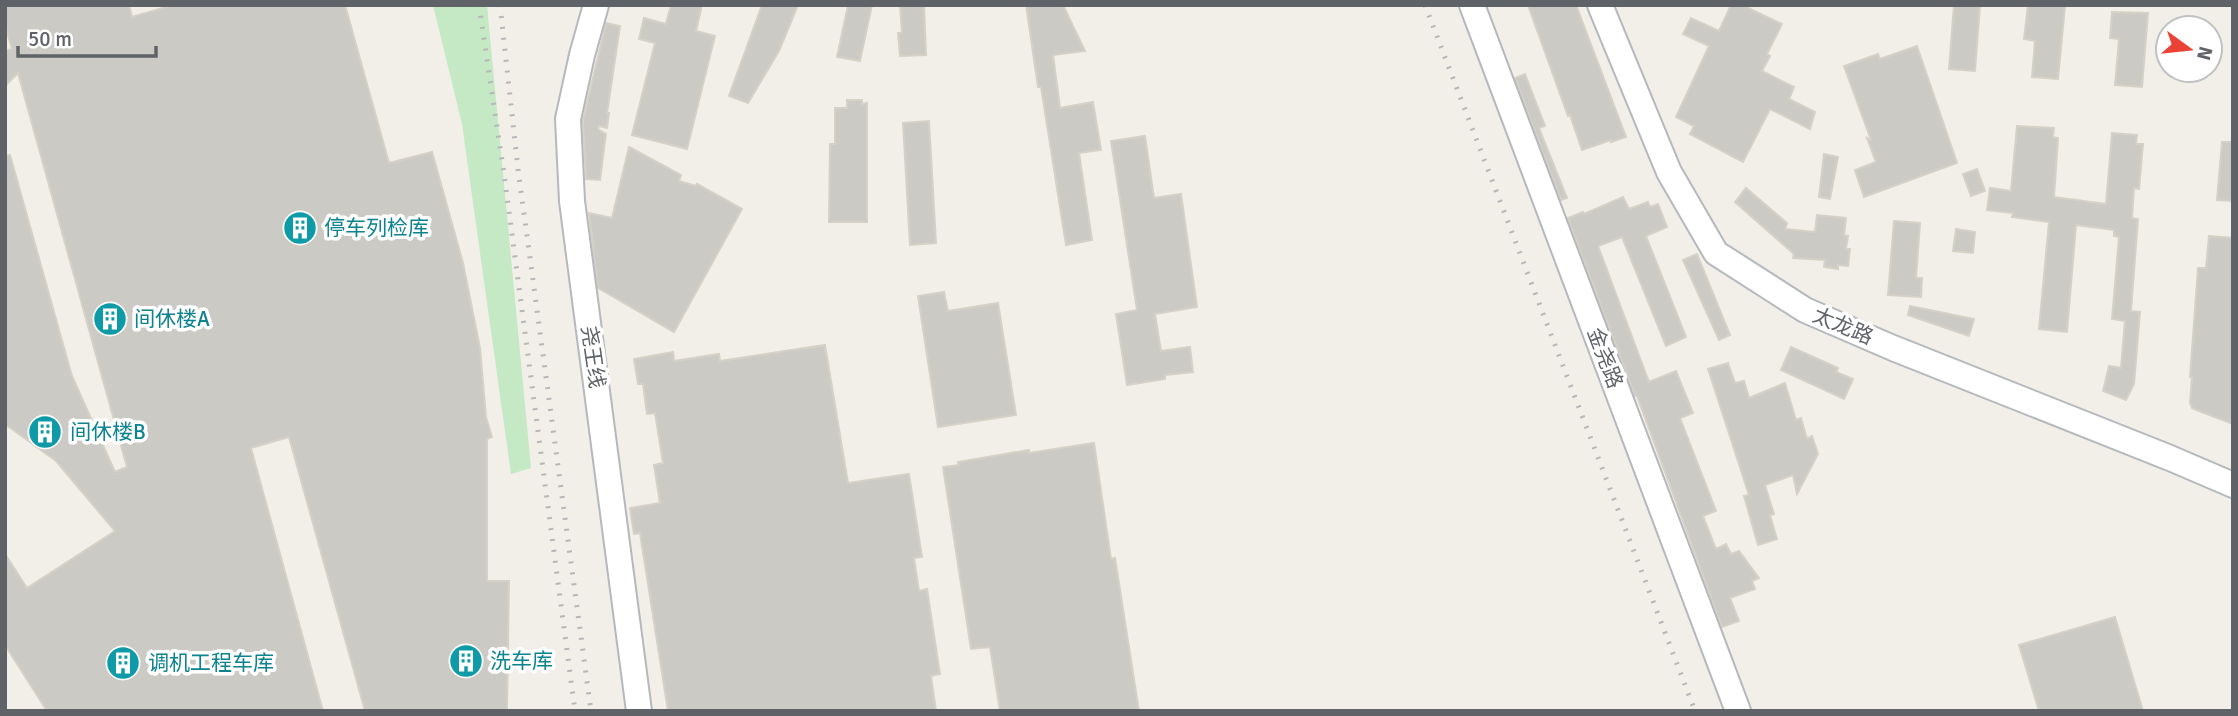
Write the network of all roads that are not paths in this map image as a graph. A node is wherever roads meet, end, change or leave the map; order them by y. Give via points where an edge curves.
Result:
1 (597, 5) edge
2 (1472, 5) edge
3 (1600, 5) edge
4 (2233, 485) edge
5 (639, 711) edge
6 (1738, 711) edge

1 - 5 street, 尧王线 via 568,119 572,201
2 - 6 street, 金尧路
3 - 4 street, 太龙路 via 1669,172 1716,253 1805,310

